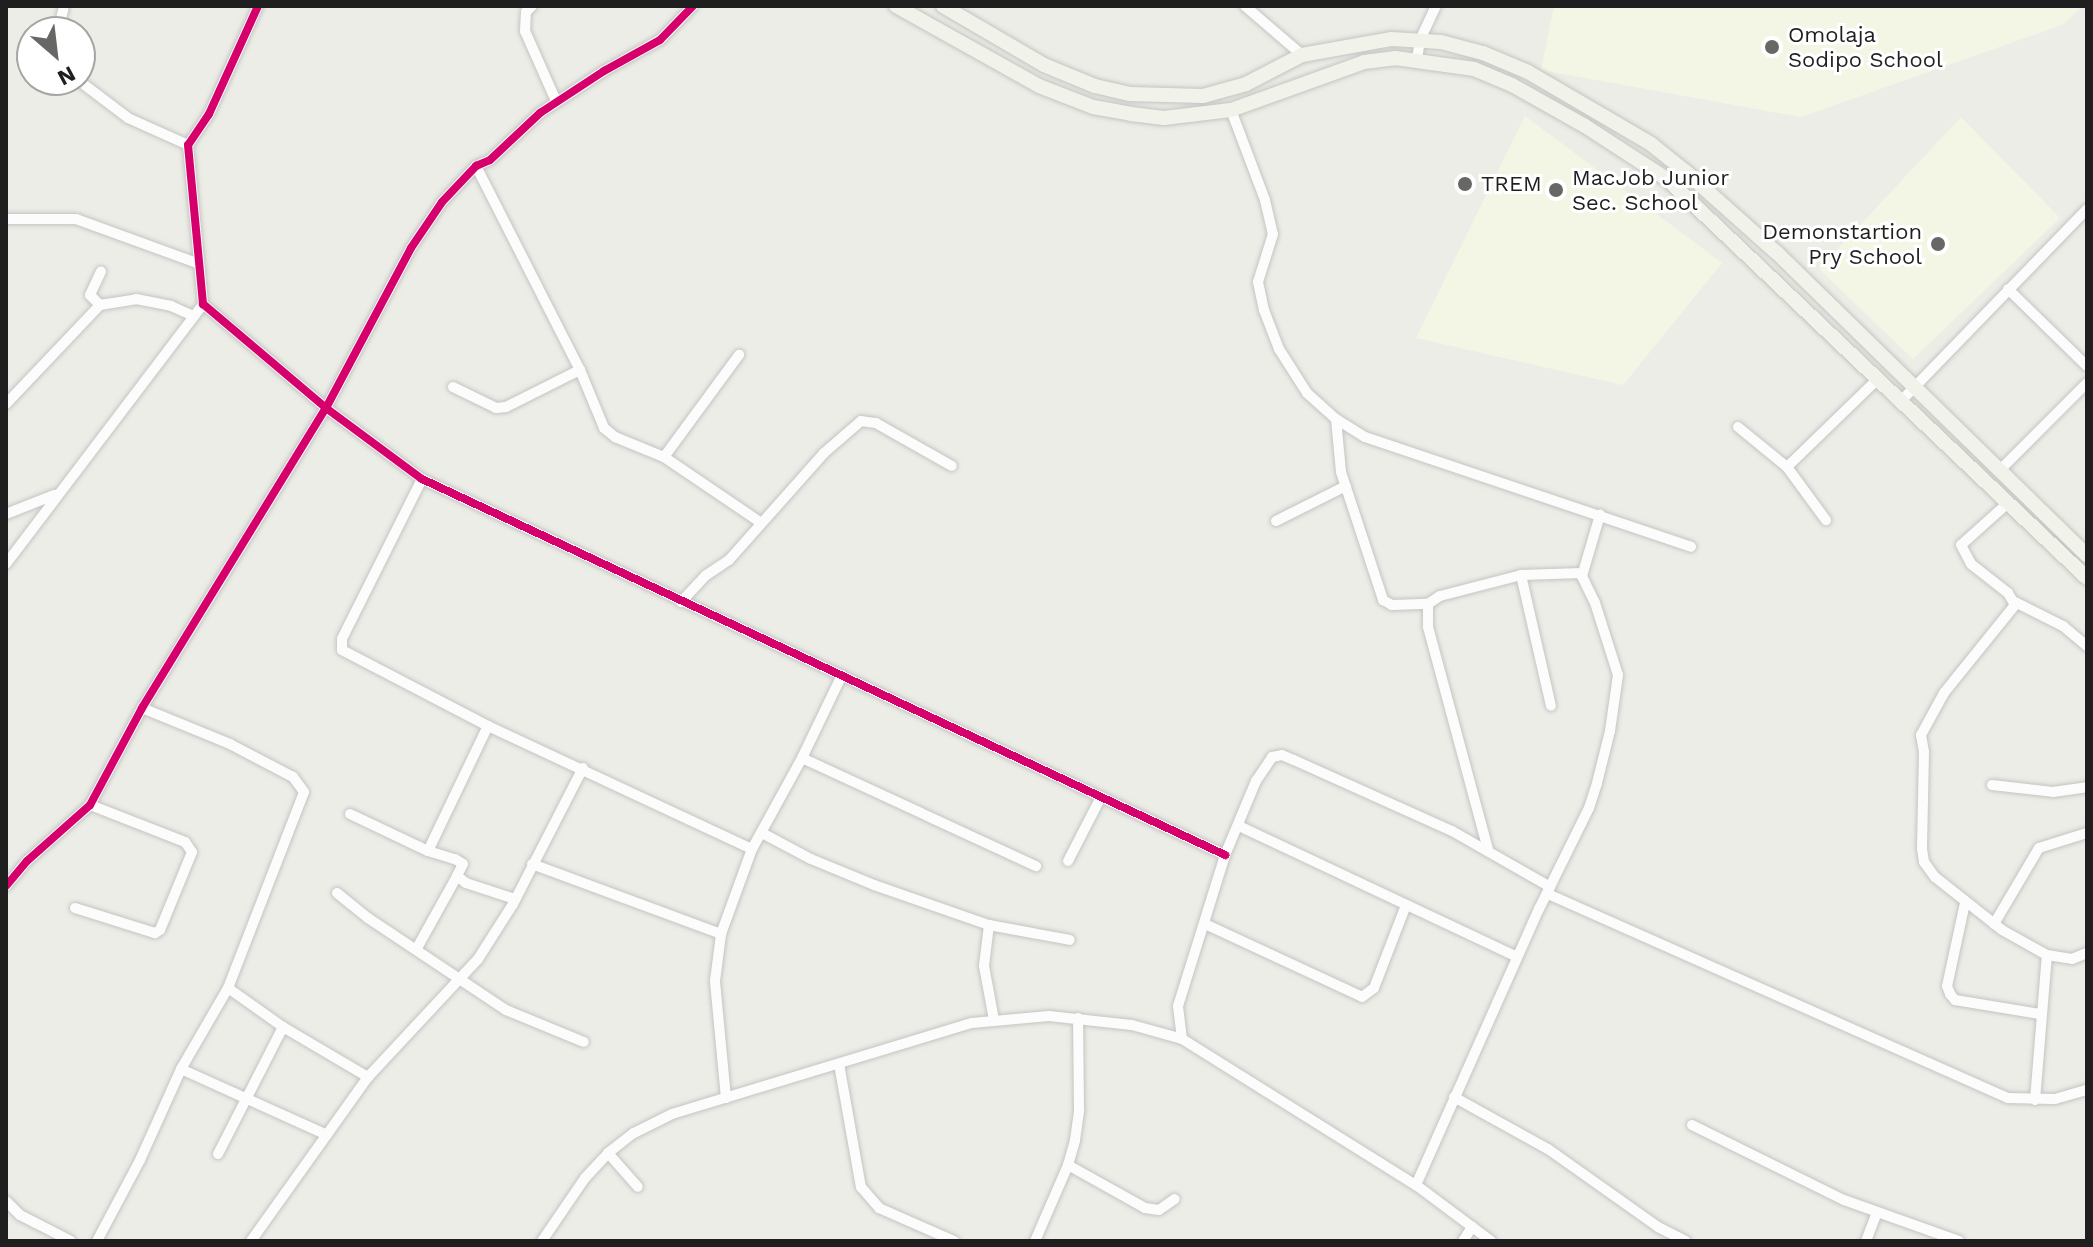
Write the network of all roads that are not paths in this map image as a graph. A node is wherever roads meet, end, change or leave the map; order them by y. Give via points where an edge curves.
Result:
1 (258, 6) edge
2 (532, 6) edge
3 (693, 6) edge
4 (896, 6) edge
5 (943, 6) edge
6 (1245, 6) edge
7 (1436, 6) edge
8 (1420, 40) junction
9 (1302, 55) junction
10 (1417, 59) junction
11 (96, 94) edge
12 (556, 101) junction
13 (1231, 110) junction
14 (188, 145) junction
15 (476, 166) junction
16 (2087, 209) edge
17 (6, 219) edge
18 (197, 263) junction
19 (101, 271) dead end
20 (2008, 289) junction
21 (203, 304) junction
22 (100, 305) junction
23 (191, 315) junction
24 (739, 355) dead end
25 (2087, 366) edge
26 (580, 370) junction
27 (1879, 378) junction
28 (2087, 383) edge
29 (453, 387) dead end
30 (1915, 387) junction
31 (1902, 400) junction
32 (6, 404) edge
33 (326, 408) junction
34 (1336, 419) junction
35 (1738, 427) dead end
36 (664, 457) junction
37 (952, 466) dead end
38 (1787, 467) junction
39 (1999, 471) junction
40 (422, 479) junction
41 (1346, 486) junction
42 (56, 494) junction
43 (2009, 502) junction
44 (6, 514) edge
45 (1600, 515) junction
46 (1826, 520) dead end
47 (1276, 521) dead end
48 (760, 522) junction
49 (1691, 547) dead end
50 (2087, 555) edge
51 (6, 564) edge
52 (1582, 573) junction
53 (1521, 575) junction
54 (2087, 578) edge
55 (681, 602) junction
56 (2015, 602) junction
57 (1428, 604) junction
58 (2087, 646) edge
59 (842, 675) junction
60 (1551, 706) dead end
61 (142, 708) junction
62 (488, 726) junction
63 (802, 758) junction
64 (583, 768) junction
65 (1992, 785) dead end
66 (2087, 787) edge
67 (1101, 797) junction
68 (90, 805) junction
69 (350, 814) dead end
70 (1239, 826) junction
71 (762, 833) junction
72 (2087, 833) edge
73 (752, 849) junction
74 (1488, 850) junction
75 (428, 851) junction
76 (1225, 855) junction
77 (1068, 861) dead end
78 (532, 864) junction
79 (1036, 866) dead end
80 (457, 876) junction
81 (6, 886) edge
82 (1549, 890) junction
83 (337, 893) dead end
84 (515, 899) junction
85 (1965, 903) junction
86 (1406, 905) junction
87 (75, 908) dead end
88 (1205, 924) junction
89 (1994, 924) junction
90 (989, 925) junction
91 (721, 934) junction
92 (1070, 940) dead end
93 (417, 948) junction
94 (2087, 953) edge
95 (2047, 955) junction
96 (1517, 957) junction
97 (461, 977) junction
98 (228, 988) junction
99 (2040, 1014) junction
100 (1078, 1018) junction
101 (994, 1020) junction
102 (283, 1027) junction
103 (1182, 1039) junction
104 (584, 1042) dead end
105 (839, 1064) junction
106 (181, 1069) junction
107 (368, 1077) junction
108 (2087, 1090) edge
109 (1454, 1097) junction
110 (245, 1098) junction
111 (726, 1098) junction
112 (2035, 1100) junction
113 (1692, 1125) dead end
114 (327, 1135) junction
115 (608, 1153) junction
116 (218, 1154) dead end
117 (1068, 1165) junction
118 (1416, 1185) junction
119 (638, 1187) dead end
120 (1175, 1199) dead end
121 (6, 1201) edge
122 (1877, 1212) junction
123 (1472, 1227) junction
124 (71, 1241) edge
125 (97, 1241) edge
126 (251, 1241) edge
127 (542, 1241) edge
128 (954, 1241) edge
129 (1035, 1241) edge
130 (1463, 1241) edge
131 (1491, 1241) edge
132 (1686, 1241) edge
133 (1866, 1241) edge
134 (1959, 1241) edge

1 - 14 street via 209,114
2 - 12 street via 526,12 525,31
3 - 12 street via 660,40
4 - 13 main road via 1039,86 1093,107 1164,118
5 - 9 main road via 1044,65 1129,94 1203,96 1226,91
6 - 9 street
7 - 8 street
8 - 9 main road via 1359,42
8 - 10 street
8 - 30 main road via 1483,53 1528,72 1651,144 1777,253
10 - 13 main road via 1364,62
10 - 27 main road via 1474,69 1512,85 1641,161 1700,209
11 - 14 street via 128,118
12 - 15 street via 490,160
13 - 34 street via 1273,234 1258,282 1264,310 1279,349 1307,393
14 - 18 street
15 - 26 street
15 - 33 street via 442,202 411,248
16 - 20 street
17 - 18 street via 76,219
18 - 21 street
19 - 22 street via 90,295
20 - 25 street
20 - 30 street
21 - 23 street
21 - 33 street
22 - 23 street via 136,299
22 - 32 street
23 - 42 street
24 - 36 street
26 - 29 street via 506,407 496,408
26 - 36 street via 604,428
27 - 31 main road
27 - 38 street
28 - 39 street
30 - 31 street
30 - 39 main road
31 - 43 main road
33 - 40 street
33 - 61 street
34 - 41 street
34 - 45 street via 1365,437
35 - 38 street
36 - 48 street
37 - 48 street via 876,423 861,421
38 - 46 street
39 - 50 main road
40 - 55 street
40 - 62 street via 342,639 342,650
41 - 47 street
41 - 57 street via 1383,600 1392,605
42 - 44 street
42 - 51 street
43 - 54 main road
43 - 56 street via 1965,540 1961,550
45 - 49 street
45 - 52 street
48 - 55 street via 729,560
52 - 53 street
52 - 82 street via 1618,675 1610,731 1589,808
53 - 57 street via 1440,596
53 - 60 street
55 - 59 street
56 - 58 street via 2063,626
56 - 85 street via 1944,693 1921,735 1924,862
57 - 74 street via 1428,627
59 - 63 street
59 - 67 street
61 - 68 street
61 - 98 street via 230,744 293,777 304,792
62 - 64 street
62 - 75 street
63 - 71 street
63 - 79 street
64 - 73 street
64 - 78 street
65 - 66 street via 2053,792
67 - 76 street
67 - 77 street
68 - 81 street
68 - 87 street via 185,842 192,852 155,933
69 - 75 street
70 - 74 street via 1264,764 1282,755
70 - 76 street
70 - 86 street
71 - 73 street
71 - 90 street via 874,885
72 - 89 street via 2039,848
73 - 91 street
74 - 82 street
75 - 80 street via 463,864
76 - 88 street
78 - 84 street
78 - 91 street
80 - 84 street
80 - 93 street
82 - 96 street
82 - 112 street via 2008,1098
83 - 93 street
84 - 97 street
85 - 89 street
85 - 99 street via 1947,986 1950,994 1955,1000
86 - 88 street via 1374,988 1362,997
86 - 96 street
88 - 103 street via 1178,1006
89 - 95 street
90 - 92 street
90 - 101 street via 984,966
91 - 111 street via 715,981
93 - 97 street
94 - 95 street via 2072,959
95 - 99 street
96 - 109 street
97 - 104 street via 506,1010
97 - 107 street
98 - 102 street
98 - 106 street
99 - 112 street
100 - 101 street
100 - 103 street
100 - 117 street via 1079,1110
101 - 105 street
102 - 107 street
102 - 110 street
103 - 118 street
105 - 111 street
105 - 128 street via 861,1187 879,1208
106 - 110 street
106 - 125 street
107 - 114 street
108 - 112 street
109 - 118 street
109 - 132 street via 1548,1149
110 - 114 street
110 - 116 street
111 - 115 street via 672,1114
113 - 122 street
114 - 126 street
115 - 119 street
115 - 127 street
117 - 120 street via 1145,1208 1159,1210
117 - 129 street
118 - 123 street
121 - 124 street via 20,1215
122 - 133 street
122 - 134 street
123 - 130 street
123 - 131 street

